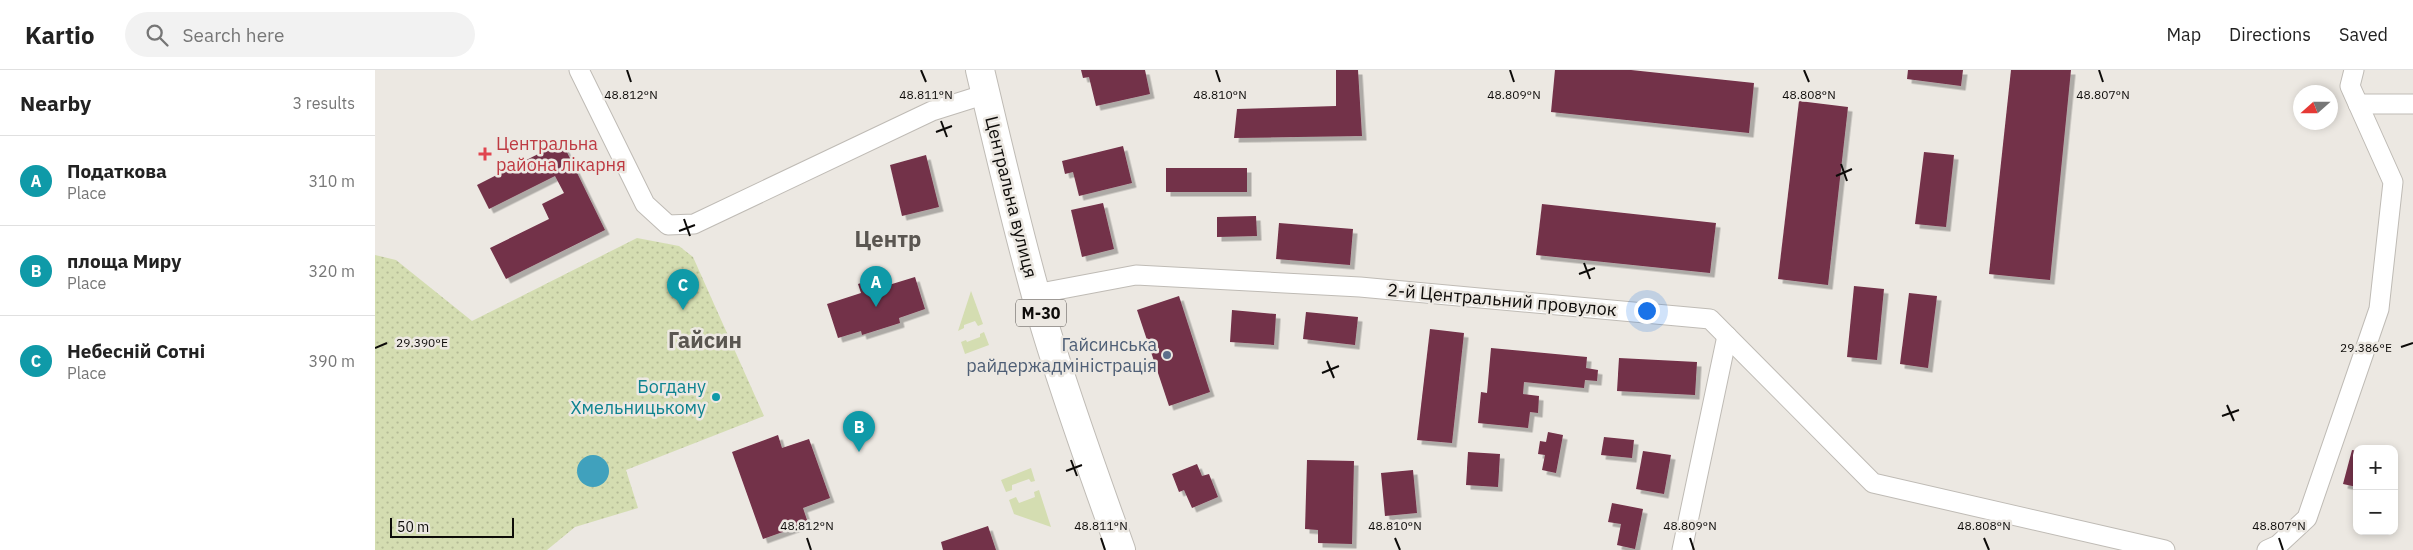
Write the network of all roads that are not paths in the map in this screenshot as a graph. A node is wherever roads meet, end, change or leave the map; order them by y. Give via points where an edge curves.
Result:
1 (579, 70) edge
2 (2354, 70) edge
3 (983, 82) edge
4 (2358, 104) junction
5 (2413, 104) edge
6 (1035, 294) junction
7 (1727, 336) junction
8 (1121, 550) edge
9 (1682, 550) edge
10 (2165, 550) edge
11 (2267, 550) edge

1 - 3 street via 645,204 669,225 694,224 931,111
2 - 4 street via 2350,86
3 - 6 highway, Центральна вулиця / М-30
4 - 5 street
4 - 11 street via 2393,182 2379,309 2307,518 2278,545
6 - 7 street, 2-й Центральний провулок via 1136,275 1360,287 1710,319
6 - 8 highway, Центральна вулиця / М-30 via 1064,389
7 - 9 street
7 - 10 street, 2-й Центральний провулок via 1873,483

